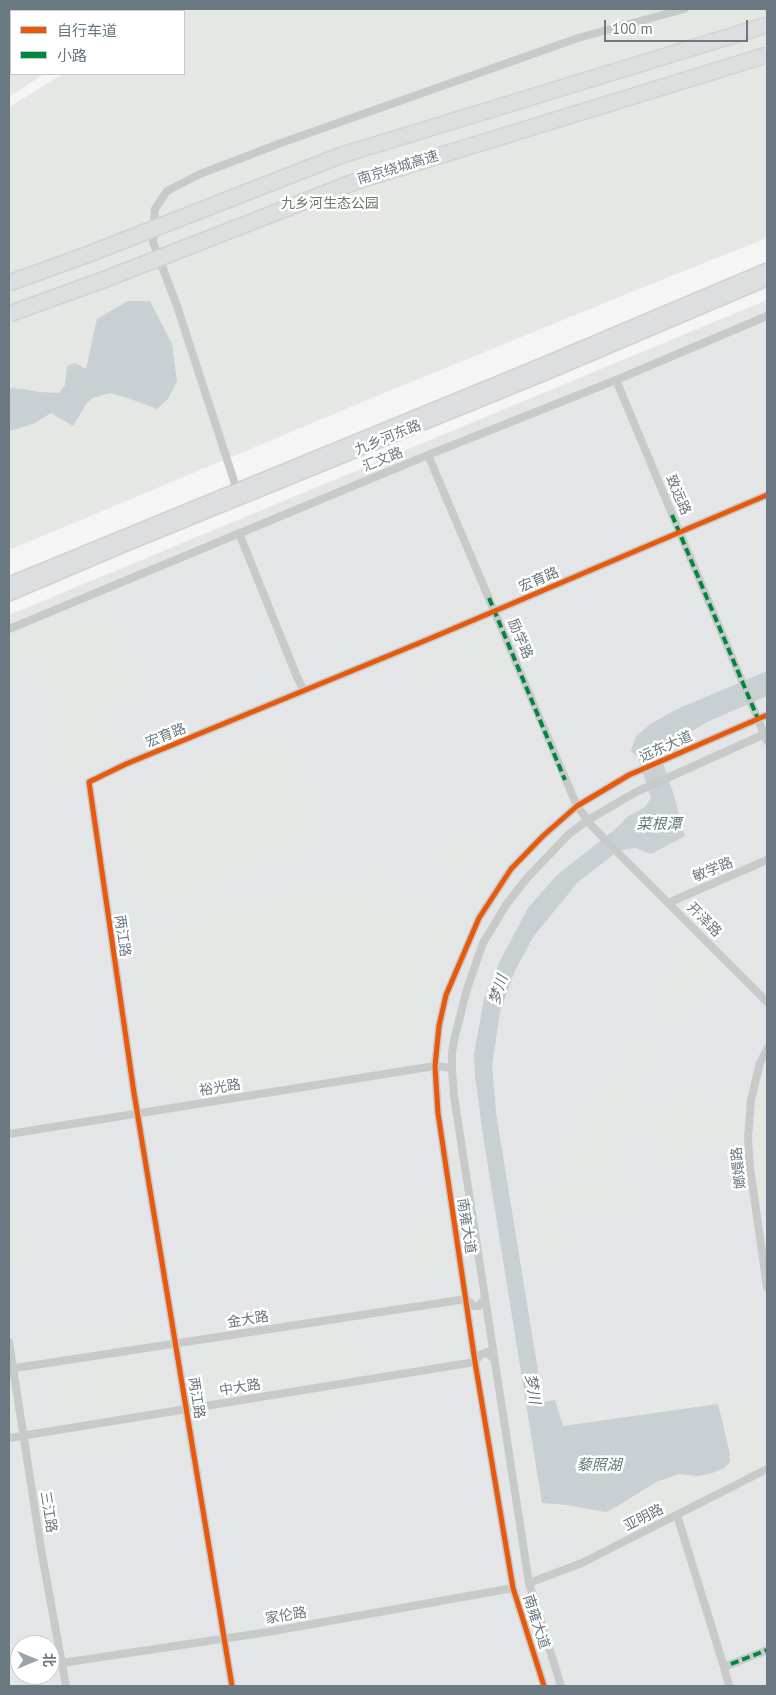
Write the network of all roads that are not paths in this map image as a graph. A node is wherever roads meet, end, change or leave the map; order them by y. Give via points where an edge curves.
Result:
1 (684, 9) edge
2 (767, 25) edge
3 (767, 56) edge
4 (767, 269) edge
5 (767, 280) edge
6 (9, 283) edge
7 (9, 314) edge
8 (767, 316) edge
9 (616, 380) junction
10 (428, 455) junction
11 (237, 490) junction
12 (767, 495) edge
13 (679, 532) junction
14 (239, 533) junction
15 (9, 583) edge
16 (9, 595) edge
17 (495, 611) junction
18 (9, 629) edge
19 (304, 691) junction
20 (767, 715) edge
21 (758, 719) junction
22 (766, 736) edge
23 (89, 782) joint
24 (577, 806) junction
25 (590, 822) junction
26 (767, 860) edge
27 (668, 903) junction
28 (479, 918) junction
29 (494, 926) junction
30 (767, 1002) edge
31 (767, 1049) edge
32 (435, 1066) junction
33 (452, 1068) junction
34 (138, 1114) junction
35 (9, 1134) edge
36 (767, 1287) edge
37 (484, 1298) junction
38 (466, 1299) junction
39 (9, 1342) edge
40 (175, 1344) junction
41 (493, 1358) junction
42 (475, 1362) junction
43 (11, 1369) edge
44 (186, 1409) junction
45 (23, 1436) junction
46 (9, 1438) edge
47 (767, 1469) edge
48 (677, 1515) junction
49 (529, 1583) junction
50 (513, 1588) junction
51 (225, 1638) junction
52 (767, 1650) edge
53 (62, 1663) junction
54 (724, 1667) junction
55 (66, 1686) edge
56 (232, 1686) edge
57 (544, 1686) edge
58 (562, 1686) edge
59 (730, 1686) edge

1 - 11 street via 578,38 282,143 200,174 168,191 155,209 153,242
2 - 6 highway, 南京绕城高速, bridge via 342,155
3 - 7 highway, 南京绕城高速, bridge via 354,182
4 - 11 main road, 九乡河东路
5 - 16 main road, 九乡河东路
8 - 9 street, 汇文路
9 - 10 street, 汇文路
9 - 13 street, 致远路
10 - 14 street, 汇文路
10 - 17 street, 励学路
11 - 15 main road, 九乡河东路
12 - 13 street, 宏育路
13 - 17 street, 宏育路
13 - 21 street, 致远路
14 - 18 street, 汇文路
14 - 19 street
17 - 19 street, 宏育路
17 - 24 street, 励学路
19 - 23 street, 宏育路
20 - 21 street, 远东大道
21 - 22 street, 致远路
21 - 24 street, 远东大道 via 629,775
22 - 25 street, 远东大道 via 636,792
23 - 34 street, 两江路
24 - 25 street, 励学路
24 - 28 street, 南雍大道 via 511,869
25 - 27 street, 开泽路
25 - 29 street, 南雍大道 via 569,834 526,878
26 - 27 street, 敏学路
27 - 30 street, 开泽路
28 - 29 street
28 - 32 street, 南雍大道 via 446,995
29 - 33 street, 南雍大道 via 483,943 467,989 452,1052
31 - 36 street, 嫏嬛路 via 751,1100 748,1139
32 - 33 street, 裕光路
32 - 34 street, 裕光路
32 - 38 street, 南雍大道 via 438,1113
33 - 37 street, 南雍大道
34 - 35 street, 裕光路
34 - 40 street, 两江路
37 - 38 street, 金大路 via 479,1306
37 - 41 street, 南雍大道
38 - 40 street, 金大路
38 - 42 street, 南雍大道
39 - 43 street, 三江路
40 - 43 street, 金大路
40 - 44 street, 两江路
41 - 42 street, 中大路 via 487,1352
41 - 49 street, 南雍大道
42 - 44 street, 中大路
42 - 50 street, 南雍大道
43 - 45 street, 三江路
44 - 45 street, 中大路
44 - 51 street, 两江路
45 - 46 street, 中大路
45 - 53 street, 三江路
47 - 48 street, 亚明路
48 - 49 street, 亚明路 via 582,1563
48 - 54 street
49 - 58 street, 南雍大道
50 - 51 street, 家伦路
50 - 57 street, 南雍大道
51 - 53 street, 家伦路
51 - 56 street, 两江路
52 - 54 street
53 - 55 street, 三江路
54 - 59 street

